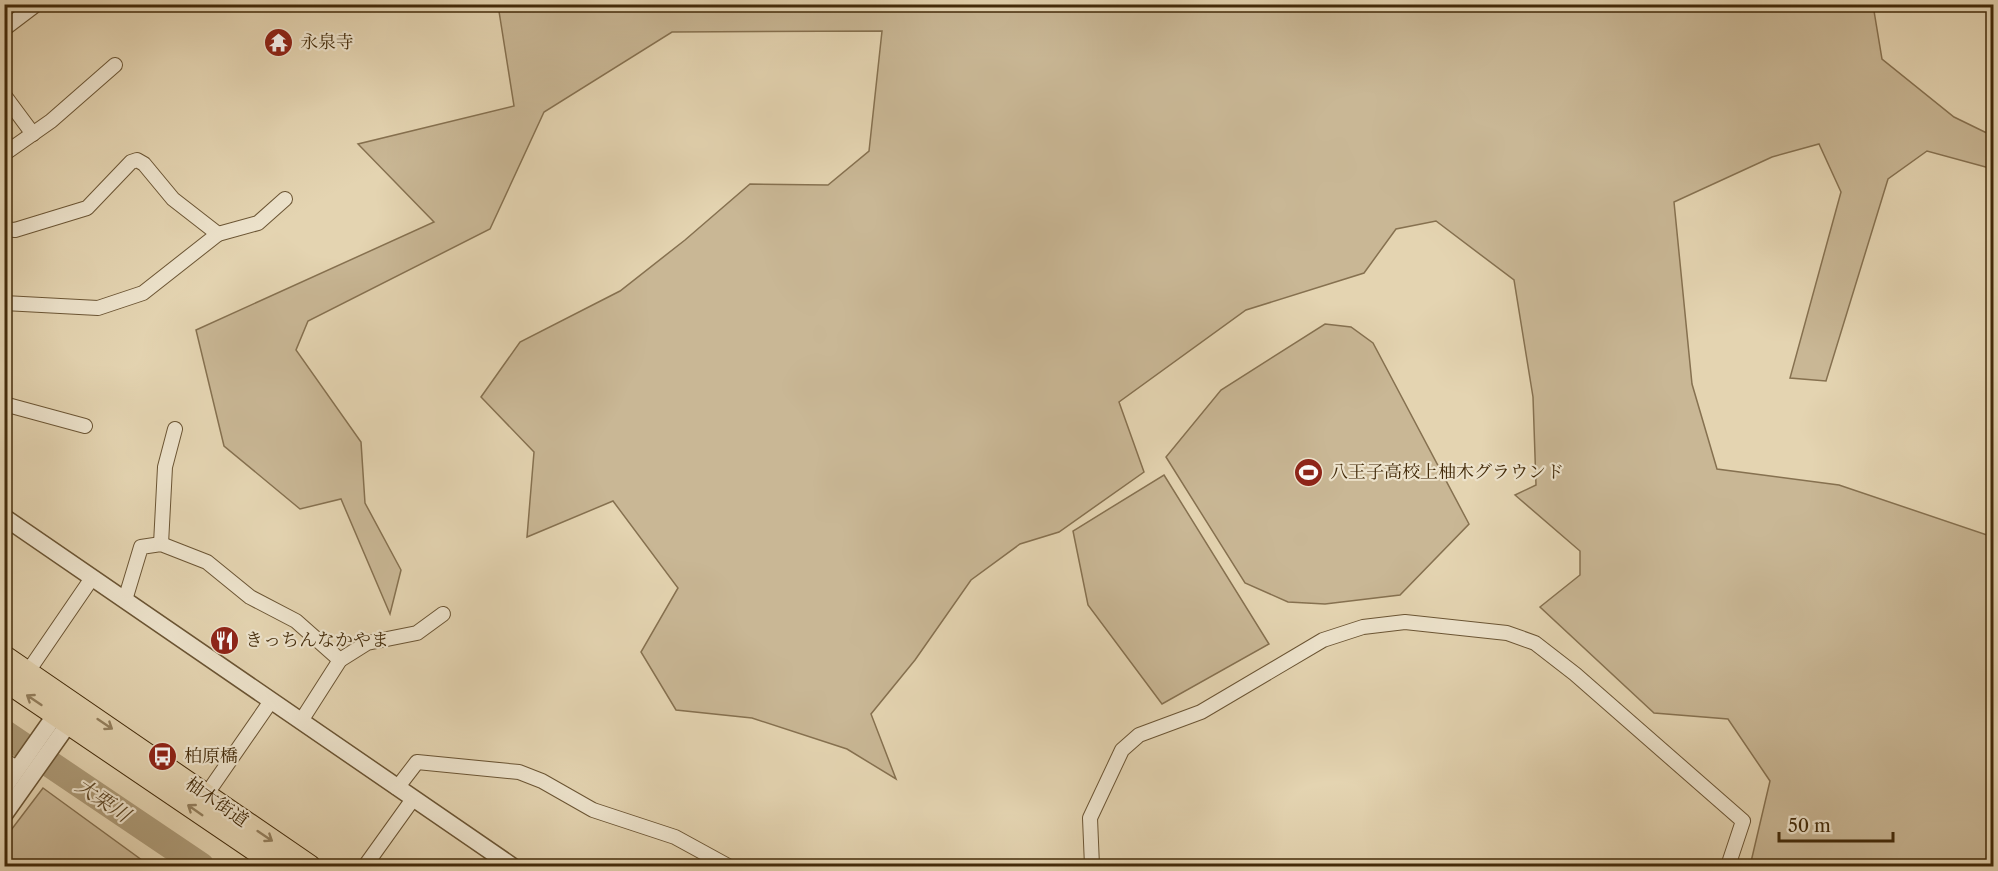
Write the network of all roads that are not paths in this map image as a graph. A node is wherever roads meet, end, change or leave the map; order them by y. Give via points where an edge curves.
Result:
1 (37, 4) edge
2 (4, 29) edge
3 (115, 65) dead end
4 (4, 95) edge
5 (33, 134) junction
6 (4, 154) edge
7 (285, 199) dead end
8 (4, 228) edge
9 (218, 234) junction
10 (4, 303) edge
11 (4, 404) edge
12 (85, 426) dead end
13 (175, 429) dead end
14 (4, 517) edge
15 (161, 544) junction
16 (92, 578) junction
17 (125, 600) junction
18 (443, 614) dead end
19 (4, 656) edge
20 (340, 660) junction
21 (27, 673) junction
22 (4, 680) edge
23 (271, 701) junction
24 (66, 714) junction
25 (301, 721) junction
26 (21, 765) edge
27 (4, 788) edge
28 (397, 789) junction
29 (206, 795) junction
30 (413, 799) junction
31 (4, 815) edge
32 (278, 867) edge
33 (310, 867) edge
34 (364, 867) edge
35 (512, 867) edge
36 (728, 867) edge
37 (1092, 867) edge
38 (1728, 867) edge

1 - 2 street
3 - 5 street
4 - 5 street
5 - 6 street
7 - 9 street via 258,224
8 - 9 street via 15,230 87,208 137,160 172,199
9 - 10 street via 144,293 98,309
11 - 12 street
13 - 15 street via 165,467
14 - 16 street
15 - 17 street via 141,547
15 - 20 street via 219,569 250,597 296,621
16 - 17 street
16 - 21 street
17 - 23 street
18 - 20 street via 417,633 367,644
19 - 21 main road, 柚木街道
20 - 25 street
21 - 24 main road, 柚木街道
24 -> 22 main road, 柚木街道
23 - 25 street
23 - 29 street
24 - 26 street via 47,741
24 -> 29 main road, 柚木街道
32 -> 24 main road, 柚木街道
25 - 28 street
26 - 27 street
26 - 31 street
28 - 30 street
28 - 36 street via 417,762 519,772 593,810 675,837
29 -> 33 main road, 柚木街道
30 - 34 street
30 - 35 street
37 - 38 street via 1090,819 1122,750 1139,735 1201,712 1323,640 1363,627 1405,622 1507,633 1535,643 1743,821

